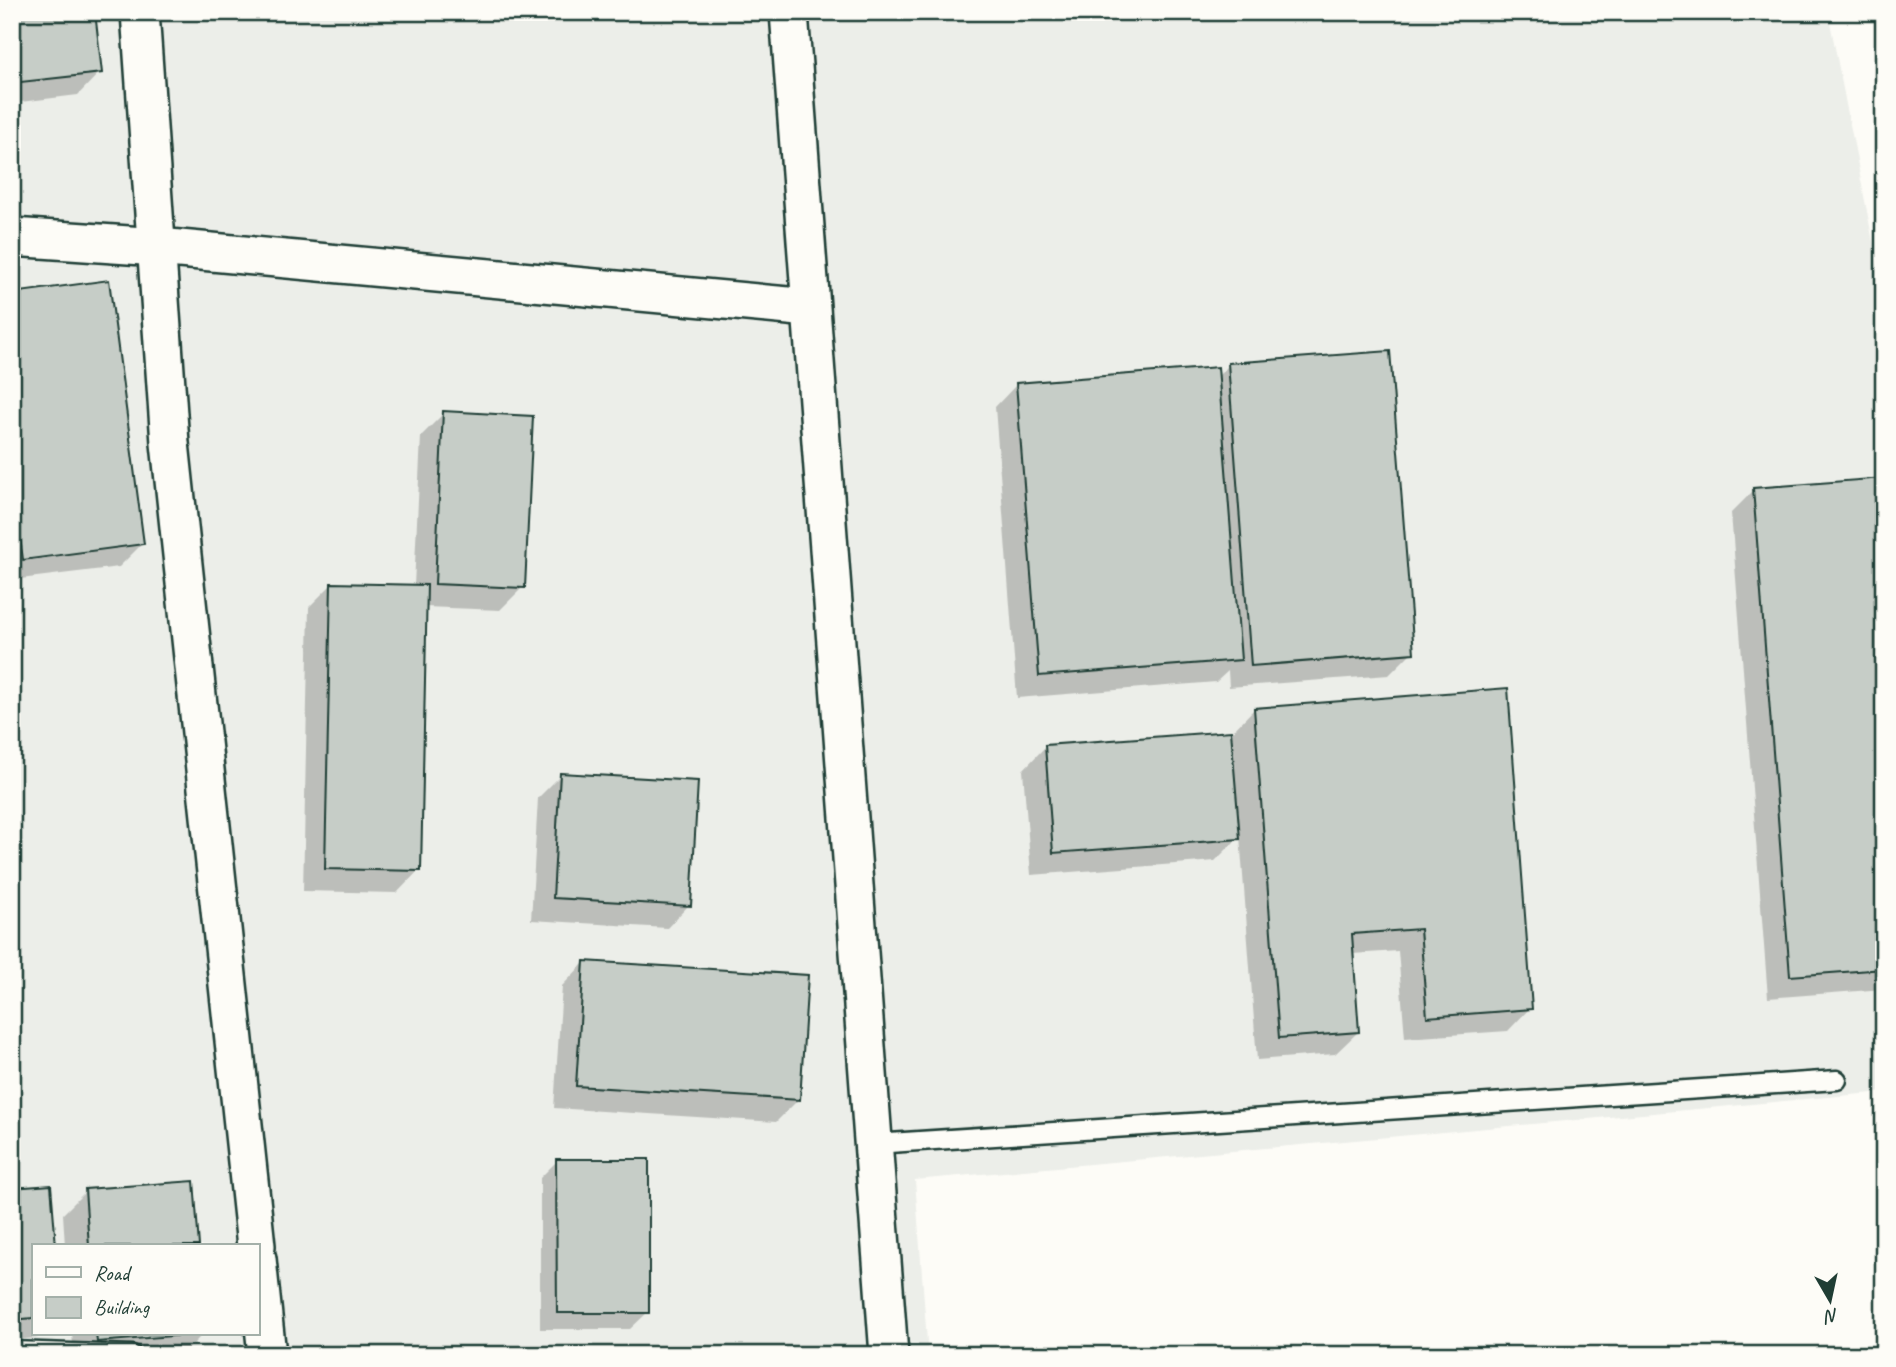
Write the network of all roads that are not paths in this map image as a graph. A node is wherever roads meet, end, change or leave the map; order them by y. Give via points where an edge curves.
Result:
1 (139, 12) edge
2 (789, 12) edge
3 (12, 237) edge
4 (158, 247) junction
5 (810, 308) junction
6 (1837, 1080) dead end
7 (874, 1144) junction
8 (256, 1244) edge
9 (259, 1278) edge
10 (12, 1351) edge
11 (132, 1355) edge
12 (267, 1355) edge
13 (889, 1355) edge

1 - 4 street
2 - 5 street
3 - 4 street
4 - 5 street
4 - 8 street via 170,443
5 - 7 street
6 - 7 lane
7 - 13 street
9 - 12 street
10 - 11 lane

